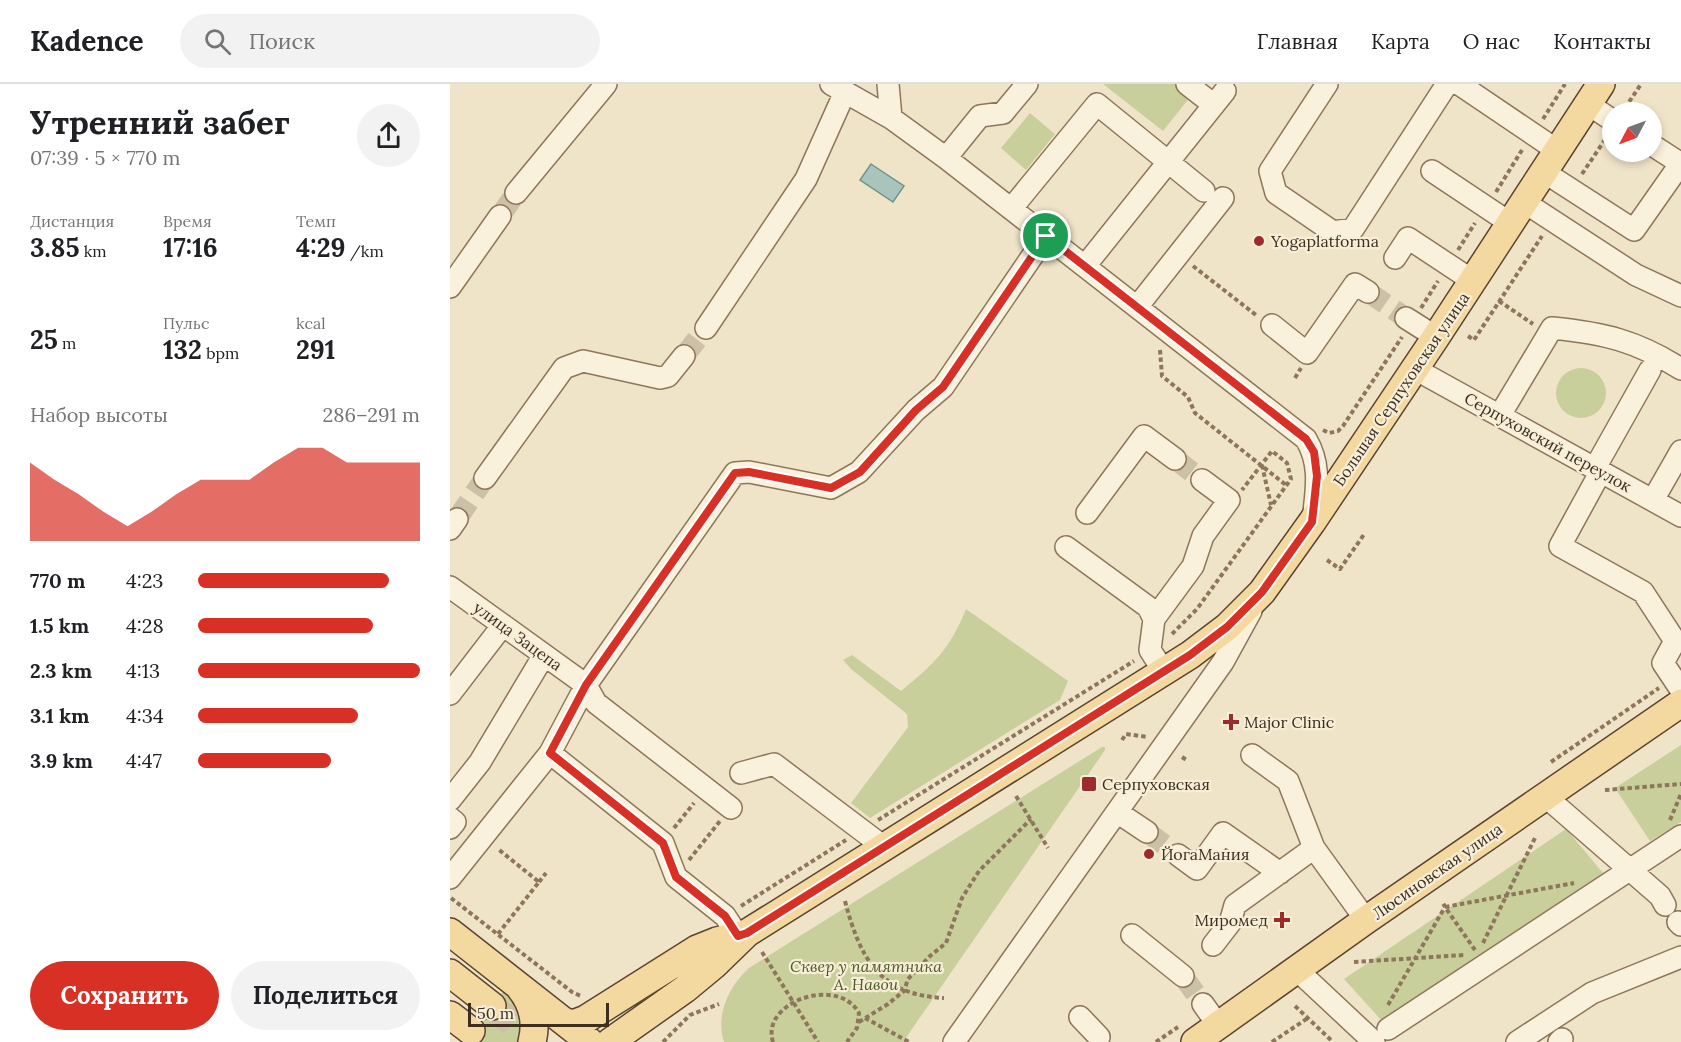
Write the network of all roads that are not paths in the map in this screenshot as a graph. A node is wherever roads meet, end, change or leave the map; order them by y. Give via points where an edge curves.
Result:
1 (606, 84) edge
2 (888, 84) edge
3 (1027, 84) edge
4 (1187, 84) edge
5 (1327, 84) edge
6 (1447, 84) edge
7 (1458, 84) edge
8 (838, 88) edge
9 (1594, 94) edge
10 (891, 118) junction
11 (1662, 151) edge
12 (946, 158) junction
13 (1551, 161) junction
14 (1168, 163) junction
15 (1680, 163) edge
16 (1432, 171) dead end
17 (516, 193) tunnel mouth
18 (1011, 209) junction
19 (1517, 213) junction
20 (500, 216) tunnel mouth
21 (1046, 236) junction
22 (1395, 258) dead end
23 (1085, 266) junction
24 (1473, 281) junction
25 (450, 287) edge
26 (1368, 292) dead end
27 (1681, 296) edge
28 (1137, 307) junction
29 (1413, 316) tunnel mouth
30 (1266, 322) road end
31 (706, 328) tunnel mouth
32 (1436, 337) junction
33 (684, 356) tunnel mouth
34 (1415, 369) junction
35 (1681, 369) edge
36 (1650, 370) dead end
37 (1500, 415) junction
38 (1681, 451) edge
39 (1175, 459) tunnel mouth
40 (1598, 470) junction
41 (485, 478) tunnel mouth
42 (1202, 480) tunnel mouth
43 (1653, 500) junction
44 (1087, 513) dead end
45 (1681, 516) edge
46 (1312, 522) junction
47 (1066, 547) dead end
48 (450, 587) edge
49 (1262, 592) junction
50 (1154, 618) junction
51 (503, 625) junction
52 (544, 655) junction
53 (1157, 661) junction
54 (586, 685) junction
55 (1681, 690) edge
56 (450, 694) edge
57 (1681, 703) edge
58 (550, 753) junction
59 (1252, 755) dead end
60 (741, 773) dead end
61 (1545, 795) junction
62 (450, 800) edge
63 (730, 808) road end
64 (1117, 812) junction
65 (450, 818) edge
66 (450, 828) edge
67 (1146, 832) tunnel mouth
68 (1681, 836) edge
69 (884, 847) junction
70 (1314, 848) junction
71 (1178, 855) tunnel mouth
72 (1630, 870) junction
73 (1280, 873) junction
74 (450, 878) edge
75 (1665, 905) dead end
76 (1366, 920) junction
77 (450, 932) edge
78 (743, 935) junction
79 (1132, 935) dead end
80 (1213, 945) dead end
81 (1681, 957) edge
82 (1296, 969) junction
83 (450, 973) edge
84 (1183, 976) tunnel mouth
85 (513, 981) junction
86 (492, 1006) tunnel mouth
87 (450, 1015) edge
88 (1080, 1017) dead end
89 (566, 1022) junction
90 (1381, 1029) edge
91 (471, 1031) dead end
92 (1099, 1037) dead end
93 (532, 1042) edge
94 (590, 1042) edge
95 (610, 1042) edge
96 (954, 1042) edge
97 (1195, 1042) edge
98 (1517, 1042) edge

1 - 17 street
2 - 10 street
3 - 12 street via 1003,113 980,116
4 - 14 street via 1220,98
5 - 6 street via 1270,171 1276,193 1333,232 1353,229
7 - 13 street
8 - 10 street
8 - 31 street via 806,179
9 - 13 main road, Большая Серпуховская улица
10 - 12 street
11 - 15 street
12 - 18 street
13 - 15 street via 1634,230
13 - 19 main road, Большая Серпуховская улица
14 - 18 street via 1097,104
14 - 23 street
14 - 28 street via 1213,194 1179,254
16 - 19 street
18 - 21 street
19 - 24 main road, Большая Серпуховская улица
19 - 27 street
20 - 25 street
21 - 23 street
21 - 54 street via 943,387 916,410 860,472 831,488 749,472 735,473
22 - 24 street via 1408,238
23 - 28 street
24 - 32 main road, Большая Серпуховская улица
26 - 30 street via 1355,284 1307,353
28 - 46 street via 1306,439 1314,452 1317,476
29 - 32 street
32 - 34 main road, Большая Серпуховская улица
33 - 41 street via 668,376 660,378 583,361 564,368
34 - 37 street, Серпуховский переулок
34 - 46 main road, Большая Серпуховская улица
35 - 37 street via 1630,342 1592,332 1552,328
36 - 40 street
37 - 40 street, Серпуховский переулок
38 - 43 street
39 - 44 street via 1144,436
40 - 43 street, Серпуховский переулок
40 - 55 street via 1560,546 1643,592 1675,641 1663,663
42 - 50 street via 1229,500 1203,536 1194,566
43 - 45 street, Серпуховский переулок
46 - 49 main road, Большая Серпуховская улица
47 - 50 street via 1148,607
48 - 51 street, улица Зацепа
49 - 53 main road, Большая Серпуховская улица via 1227,627 1190,655
49 - 64 street via 1223,662
50 - 53 street
51 - 52 street, улица Зацепа
51 - 56 street
52 - 54 street, улица Зацепа
52 - 62 street via 480,762
53 - 69 main road, Большая Серпуховская улица
54 - 58 street
54 - 63 street, улица Зацепа via 596,703
57 - 61 main road, Люсиновская улица
58 - 74 street
58 - 78 street via 663,843 676,877
59 - 70 street via 1288,781
60 - 69 street via 774,764
61 - 72 street
61 - 76 main road, Люсиновская улица
64 - 67 street
64 - 96 street
65 - 66 street via 455,822
68 - 72 street
69 - 78 main road, Большая Серпуховская улица
70 - 73 street
70 - 76 street
71 - 73 street via 1197,869 1223,832
72 - 75 street
72 - 90 street
73 - 80 street via 1235,905 1230,923
76 - 82 main road, Люсиновская улица
77 - 85 main road
78 - 89 main road via 697,950 586,1019 573,1024
78 - 95 main road, Большая Серпуховская улица via 714,965
79 - 84 street
81 - 98 street via 1592,993
82 - 90 street
82 - 97 main road, Люсиновская улица via 1210,1015
83 - 86 main road
85 - 89 main road
85 - 93 main road via 532,1009
87 - 91 main road
88 - 92 street
89 - 94 main road

